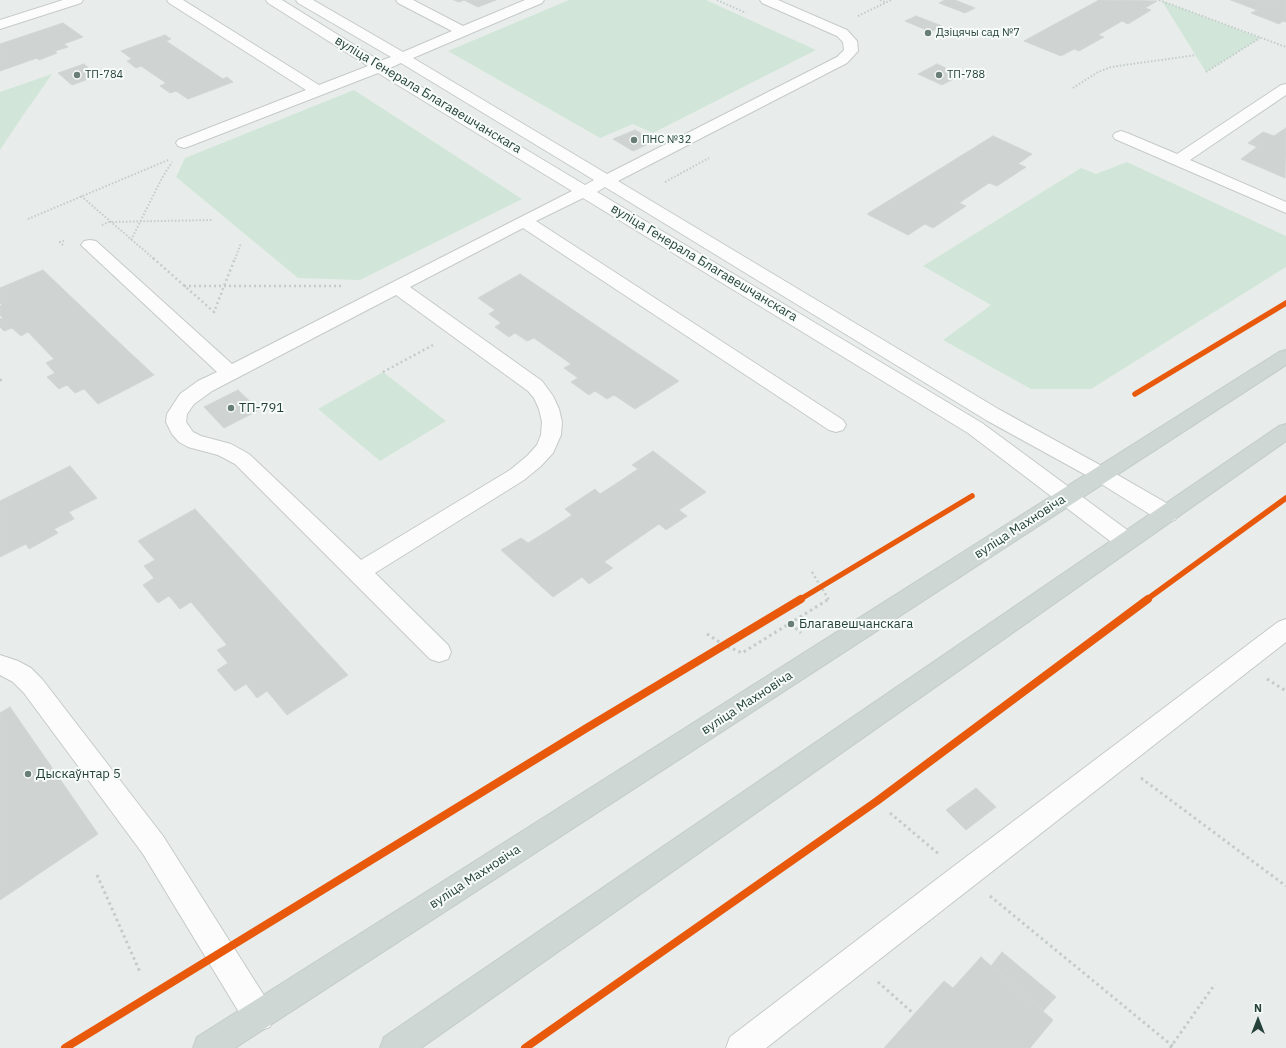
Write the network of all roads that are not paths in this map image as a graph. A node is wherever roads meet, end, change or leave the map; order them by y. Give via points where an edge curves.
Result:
1 (76, 0) edge
2 (174, 0) edge
3 (273, 0) edge
4 (303, 0) edge
5 (403, 0) edge
6 (538, 0) edge
7 (767, 0) edge
8 (0, 25) edge
9 (464, 32) junction
10 (402, 57) junction
11 (379, 67) junction
12 (1286, 88) edge
13 (318, 91) junction
14 (1121, 136) dead end
15 (184, 144) dead end
16 (1179, 160) junction
17 (606, 180) junction
18 (585, 190) junction
19 (1286, 208) edge
20 (524, 221) junction
21 (90, 245) dead end
22 (397, 287) junction
23 (1286, 356) edge
24 (230, 373) junction
25 (836, 425) dead end
26 (1286, 431) edge
27 (1102, 475) junction
28 (1067, 496) junction
29 (1167, 514) junction
30 (1126, 541) junction
31 (359, 572) junction
32 (1286, 629) edge
33 (439, 652) dead end
34 (0, 666) edge
35 (259, 1016) junction
36 (208, 1048) edge
37 (395, 1048) edge
38 (741, 1048) edge

1 - 8 street
2 - 13 street
3 - 11 street, вуліца Генерала Благавешчанскага
4 - 10 street
5 - 9 street
6 - 9 street
7 - 17 street via 842,33 850,41 851,51 842,60
9 - 10 street
10 - 11 street
10 - 17 street
11 - 13 street
11 - 18 street, вуліца Генерала Благавешчанскага
12 - 16 street
13 - 15 street
14 - 16 street
16 - 19 street
17 - 18 street
17 - 27 street via 993,415
18 - 20 street
18 - 28 street, вуліца Генерала Благавешчанскага via 974,428
20 - 22 street
20 - 25 street
21 - 24 street
22 - 24 street
22 - 31 street via 534,386 544,396 549,409 551,435 542,453 517,475
23 - 27 main road, вуліца Махновіча
24 - 31 street via 196,391 187,399 177,414 176,422 179,429 194,442 224,449 242,459
26 - 29 main road
27 - 28 main road, вуліца Махновіча
27 - 29 street
28 - 30 street, вуліца Генерала Благавешчанскага
28 - 35 main road, вуліца Махновіча
29 - 30 main road
30 - 37 main road via 1074,580
31 - 33 street
32 - 38 street
34 - 35 street via 22,675 33,686 153,845
35 - 36 main road, вуліца Махновіча

